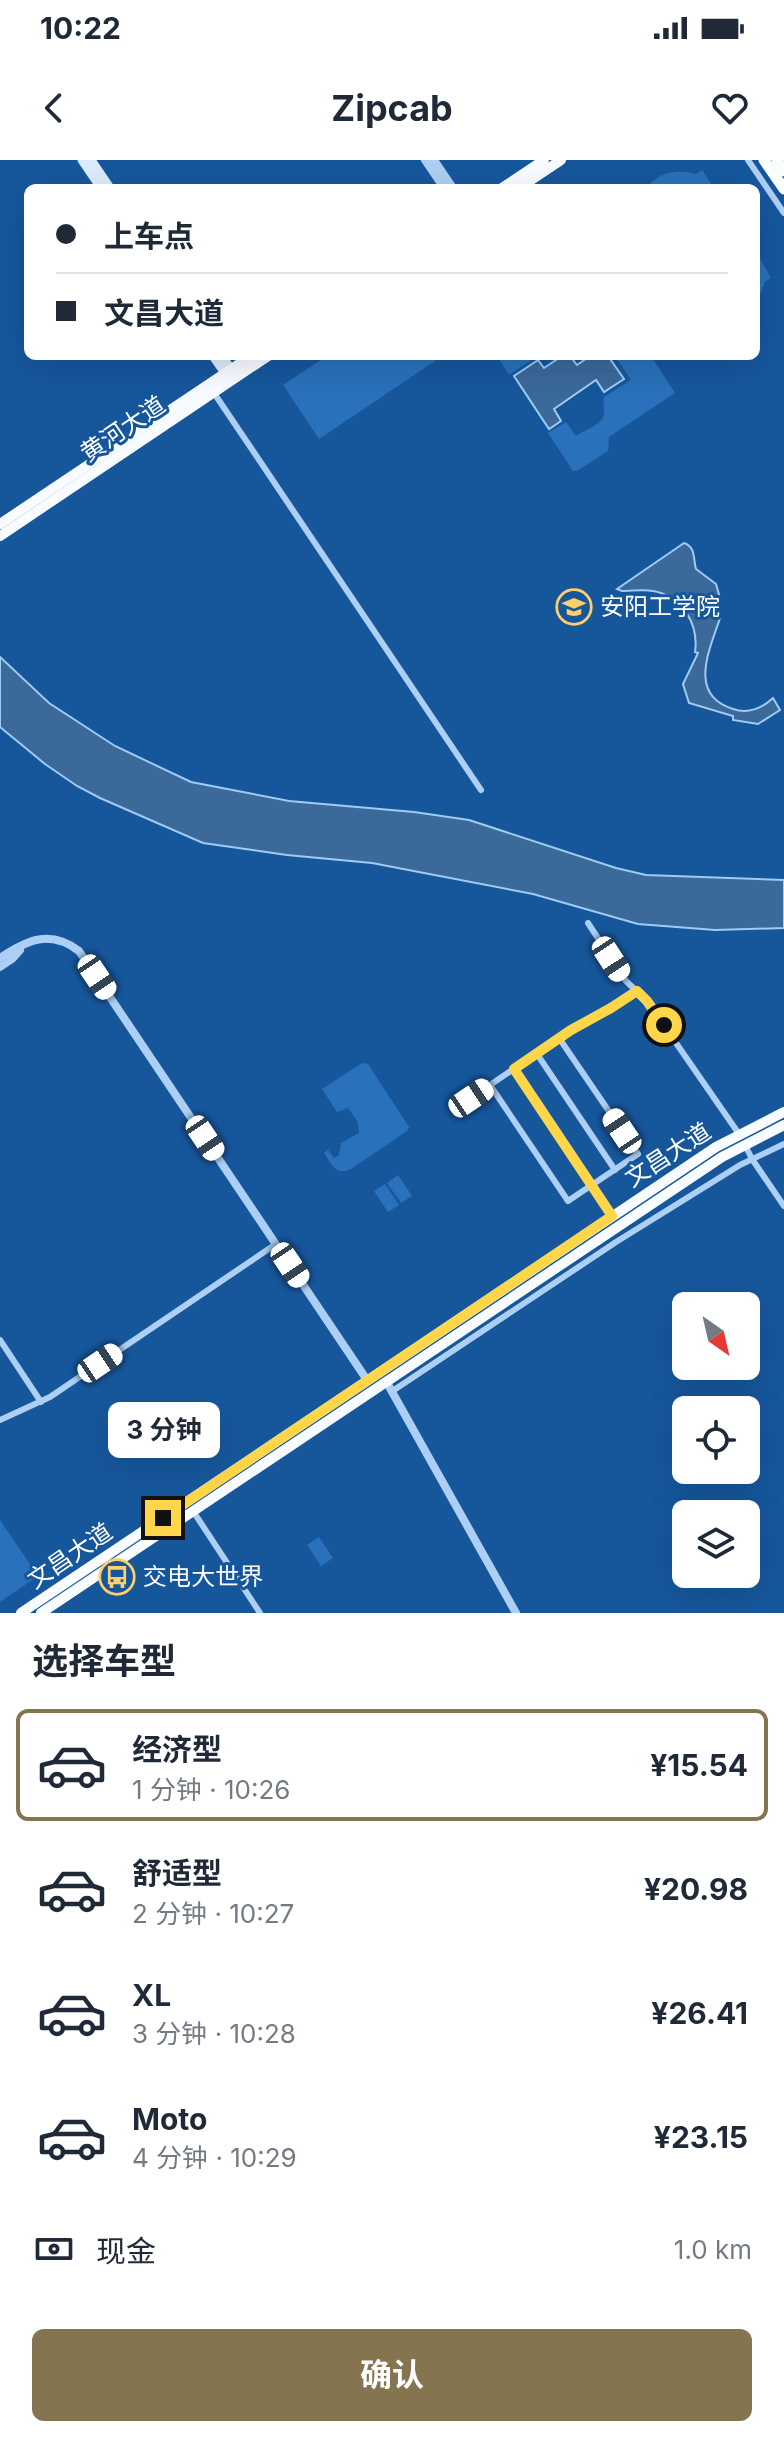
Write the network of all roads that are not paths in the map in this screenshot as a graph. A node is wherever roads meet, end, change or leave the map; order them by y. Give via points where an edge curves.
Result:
1 (82, 160) edge
2 (91, 160) edge
3 (425, 160) edge
4 (434, 160) edge
5 (544, 160) edge
6 (561, 160) edge
7 (748, 160) edge
8 (764, 160) edge
9 (777, 160) edge
10 (784, 171) edge
11 (98, 184) edge
12 (107, 184) edge
13 (441, 184) edge
14 (450, 184) edge
15 (508, 184) edge
16 (525, 184) edge
17 (784, 189) edge
18 (784, 213) edge
19 (217, 360) edge
20 (224, 360) edge
21 (247, 360) edge
22 (261, 360) edge
23 (231, 376) junction
24 (214, 393) junction
25 (0, 524) edge
26 (0, 536) edge
27 (481, 790) dead end
28 (588, 923) dead end
29 (23, 946) junction
30 (0, 958) edge
31 (0, 967) edge
32 (637, 991) junction
33 (559, 1038) junction
34 (537, 1054) junction
35 (514, 1069) junction
36 (490, 1085) junction
37 (471, 1098) dead end
38 (784, 1112) edge
39 (784, 1125) edge
40 (742, 1139) junction
41 (784, 1144) edge
42 (752, 1159) junction
43 (615, 1170) junction
44 (592, 1185) junction
45 (784, 1206) edge
46 (612, 1216) junction
47 (276, 1244) junction
48 (0, 1340) edge
49 (367, 1380) junction
50 (388, 1387) junction
51 (41, 1402) junction
52 (0, 1420) edge
53 (193, 1511) junction
54 (21, 1613) edge
55 (41, 1613) edge
56 (260, 1613) edge
57 (516, 1613) edge

1 - 11 main road
2 - 12 main road
3 - 13 street
4 - 14 street
5 - 15 main road
6 - 16 main road
7 - 18 street
8 - 17 highway
9 - 10 highway
19 - 23 main road
20 - 23 main road
21 - 23 main road, 黄河大道
22 - 23 main road, 黄河大道
23 - 24 main road, 黄河大道
23 - 25 main road, 黄河大道
24 - 26 main road, 黄河大道
24 - 27 street
28 - 32 street
29 - 30 street
29 - 31 street
29 - 47 street via 53,938 79,951
32 - 33 street
32 - 40 street
33 - 34 street
33 - 43 street via 638,1154
34 - 35 street
34 - 43 street
35 - 36 street
35 - 44 street
36 - 37 street
36 - 44 street via 568,1201
38 - 40 main road, 文昌大道
39 - 40 main road, 文昌大道
40 - 42 street
40 - 46 main road, 文昌大道
40 - 50 main road, 文昌大道
41 - 42 street
42 - 45 street
42 - 50 street
43 - 44 street
44 - 46 street
46 - 49 main road, 文昌大道
47 - 49 street
47 - 51 street
48 - 51 street
49 - 54 main road, 文昌大道
50 - 53 main road, 文昌大道
50 - 57 street
51 - 52 street
53 - 55 main road, 文昌大道
53 - 56 street

